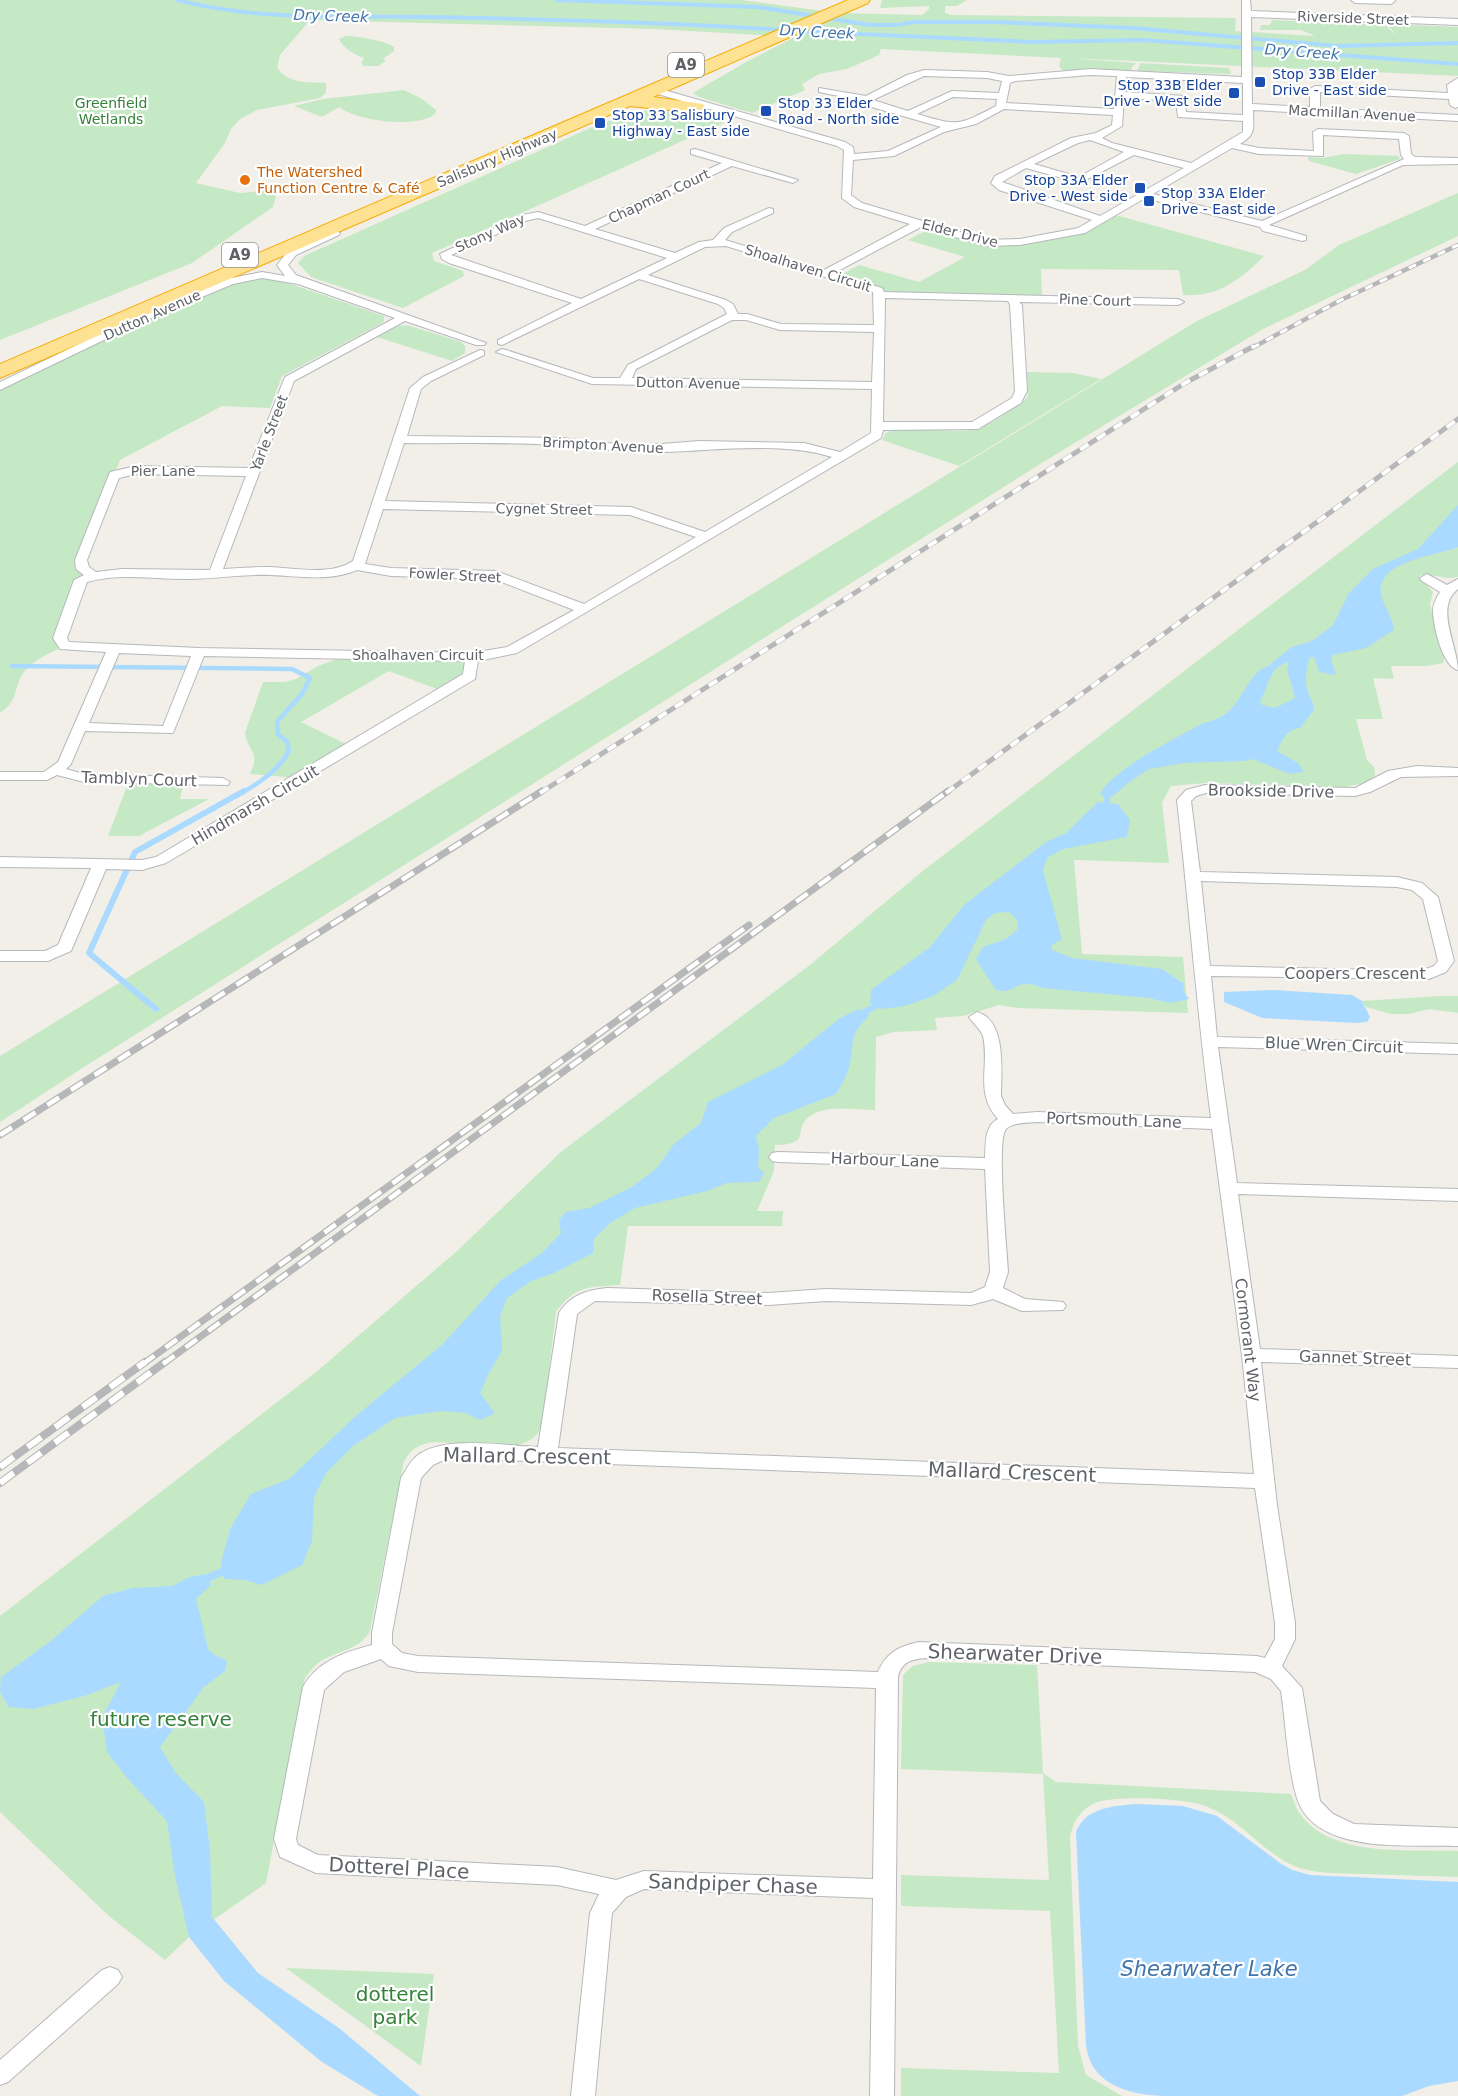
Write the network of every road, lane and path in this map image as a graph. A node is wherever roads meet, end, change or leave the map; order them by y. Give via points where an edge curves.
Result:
1 (862, 0) edge
2 (1246, 0) edge
3 (1355, 0) edge
4 (1391, 1) edge
5 (835, 4) edge
6 (1248, 14) junction
7 (1393, 20) junction
8 (1458, 22) edge
9 (742, 47) junction
10 (696, 73) junction
11 (1122, 74) junction
12 (1009, 79) junction
13 (1247, 80) junction
14 (1458, 81) edge
15 (822, 90) dead end
16 (639, 94) junction
17 (1120, 95) junction
18 (1453, 96) junction
19 (867, 99) junction
20 (1002, 101) junction
21 (690, 103) junction
22 (1315, 111) junction
23 (1119, 112) junction
24 (1247, 113) junction
25 (910, 114) junction
26 (1457, 118) edge
27 (952, 127) junction
28 (1091, 137) junction
29 (1232, 145) junction
30 (1133, 151) junction
31 (695, 152) dead end
32 (848, 156) junction
33 (1412, 160) junction
34 (730, 162) junction
35 (1458, 162) edge
36 (1025, 165) junction
37 (1193, 168) junction
38 (793, 180) dead end
39 (1143, 195) junction
40 (378, 203) junction
41 (769, 211) dead end
42 (1101, 220) junction
43 (920, 223) junction
44 (1263, 224) junction
45 (933, 227) junction
46 (587, 229) junction
47 (1302, 238) dead end
48 (717, 242) junction
49 (676, 257) junction
50 (824, 274) junction
51 (639, 276) junction
52 (837, 277) junction
53 (311, 285) junction
54 (880, 294) junction
55 (1012, 299) junction
56 (1178, 302) dead end
57 (582, 303) junction
58 (119, 314) junction
59 (734, 317) junction
60 (403, 318) junction
61 (880, 329) junction
62 (502, 347) junction
63 (480, 348) junction
64 (0, 356) edge
65 (0, 372) edge
66 (625, 382) junction
67 (0, 385) edge
68 (878, 386) junction
69 (877, 426) junction
70 (399, 439) junction
71 (842, 456) junction
72 (254, 472) junction
73 (378, 504) junction
74 (705, 536) junction
75 (356, 566) junction
76 (215, 574) junction
77 (93, 575) junction
78 (1428, 578) dead end
79 (1453, 587) edge
80 (585, 609) junction
81 (472, 657) junction
82 (110, 660) junction
83 (196, 662) junction
84 (1458, 666) edge
85 (81, 727) junction
86 (57, 771) junction
87 (1458, 772) edge
88 (0, 776) edge
89 (223, 782) dead end
90 (0, 862) edge
91 (100, 865) junction
92 (1193, 876) junction
93 (0, 956) edge
94 (1202, 976) junction
95 (1205, 1009) joint
96 (977, 1017) dead end
97 (1209, 1041) junction
98 (1458, 1049) edge
99 (1009, 1120) junction
100 (1220, 1124) junction
101 (778, 1157) dead end
102 (993, 1164) junction
103 (1228, 1188) junction
104 (1458, 1195) edge
105 (993, 1291) junction
106 (1057, 1306) dead end
107 (1251, 1355) junction
108 (1458, 1362) edge
109 (547, 1455) junction
110 (1265, 1481) junction
111 (384, 1650) junction
112 (1270, 1668) junction
113 (887, 1680) junction
114 (1458, 1838) edge
115 (617, 1889) junction
116 (884, 1889) junction
117 (110, 1977) dead end
118 (0, 2076) edge
119 (584, 2096) edge
120 (882, 2096) edge

1 - 5 highway, Salisbury Highway / A9
2 - 6 street, Elder Drive
3 - 4 street
4 - 7 street
5 - 9 highway, Salisbury Highway / A9
6 - 7 street, Riverside Street via 1309,12
6 - 13 street, Elder Drive
7 - 8 street, Riverside Street
9 - 10 highway, Salisbury Highway / A9
9 - 16 highway, Salisbury Highway / A9
10 - 16 highway, Salisbury Highway / A9
10 - 21 highway via 681,88 680,93
11 - 12 street via 1085,72
11 - 13 street
11 - 17 street
12 - 19 street via 924,73
12 - 20 street
13 - 24 street, Elder Drive
14 - 18 street via 1452,85
15 - 19 street
16 - 21 street
16 - 21 highway via 654,102
16 - 40 highway, Salisbury Highway / A9
17 - 23 street
17 - 24 street, Macmillan Avenue via 1181,98 1181,115
18 - 22 street via 1315,89
18 - 26 street
19 - 25 street via 872,104
20 - 23 street
20 - 25 street via 952,94
20 - 27 street via 973,122
21 - 32 street via 824,144
21 - 32 street via 833,141 849,148
22 - 24 street, Macmillan Avenue
22 - 26 street, Macmillan Avenue
23 - 28 street via 1117,126
24 - 29 street, Elder Drive via 1248,132
25 - 27 street
27 - 32 street via 890,154
28 - 30 street
28 - 36 street via 1075,140
29 - 33 street via 1259,151 1319,154 1318,132 1404,136 1406,155
29 - 37 street, Elder Drive
30 - 36 street via 1080,180
30 - 37 street
31 - 34 street, Chapman Court
32 - 43 street, Elder Drive via 848,199
33 - 35 street
33 - 44 street
34 - 38 street, Chapman Court
34 - 46 street, Chapman Court
36 - 42 street via 996,183
37 - 39 street, Elder Drive
39 - 42 street, Elder Drive
39 - 44 street
40 - 53 street, Dutton Avenue via 368,218 288,256 282,266 286,272
40 - 58 highway, Salisbury Highway / A9
41 - 48 street via 728,230
42 - 45 street, Elder Drive via 1068,235 1002,244
43 - 45 street, Elder Drive
43 - 50 street
44 - 47 street via 1267,229
45 - 52 street
46 - 49 street, Stony Way
46 - 57 street, Stony Way via 548,216 531,215 445,255 453,261
48 - 49 street
48 - 50 street, Shoalhaven Circuit
49 - 51 street
50 - 52 street, Shoalhaven Circuit
51 - 57 street
51 - 59 street via 722,302
52 - 54 street, Shoalhaven Circuit via 863,284
53 - 60 street, Dutton Avenue
53 - 67 street, Dutton Avenue via 274,276 245,276 131,323
54 - 55 street, Pine Court
54 - 61 street, Shoalhaven Circuit
55 - 56 street, Pine Court
55 - 69 street via 1016,305 1021,391 1017,400 974,426
57 - 62 street
58 - 64 highway, Salisbury Highway / A9
58 - 65 highway, Salisbury Highway / A9
58 - 67 highway
59 - 61 street via 780,327
59 - 66 street via 723,319 636,365 628,371
60 - 63 street, Dutton Avenue
60 - 72 street, Yarle Street via 289,379
61 - 68 street, Shoalhaven Circuit
62 - 63 street
62 - 66 street, Dutton Avenue via 592,381
63 - 70 street via 418,385
66 - 68 street, Dutton Avenue
68 - 69 street, Shoalhaven Circuit
69 - 71 street, Shoalhaven Circuit via 877,435
70 - 71 street, Brimpton Avenue via 563,442 619,448 804,447
70 - 73 street
71 - 74 street, Shoalhaven Circuit
72 - 76 street, Yarle Street
72 - 77 street, Pier Lane via 136,470 114,475 81,560 83,569
73 - 74 street, Cygnet Street via 631,511
73 - 75 street
74 - 80 street, Shoalhaven Circuit
75 - 76 street via 330,573
75 - 80 street, Fowler Street via 391,572 496,575
76 - 77 street
77 - 82 street, Shoalhaven Circuit via 81,580 60,638 64,646
78 - 79 street
79 - 84 street via 1438,608 1451,659
80 - 81 street, Shoalhaven Circuit via 512,650
81 - 83 street, Shoalhaven Circuit
81 - 91 street, Hindmarsh Circuit via 470,676 160,860 142,865
82 - 83 street, Shoalhaven Circuit
82 - 85 street
83 - 85 street via 168,730
85 - 86 street
86 - 88 street via 34,778
86 - 89 street, Tamblyn Court via 84,778
87 - 92 street, Brookside Drive via 1405,772 1355,792 1198,790 1184,800
90 - 91 street, Hindmarsh Circuit
91 - 93 street via 65,948 48,956
92 - 94 street, Brookside Drive
92 - 94 street, Coopers Crescent via 1397,882 1417,886 1430,897 1446,961 1440,969 1423,976
94 - 95 street, Brookside Drive
95 - 97 street, Cormorant Way
96 - 99 street via 991,1034 993,1096
97 - 98 street, Blue Wren Circuit
97 - 100 street, Cormorant Way
99 - 100 street, Portsmouth Lane via 1037,1117
99 - 102 street via 995,1129
100 - 103 street, Cormorant Way
101 - 102 street, Harbour Lane
102 - 105 street via 999,1272
103 - 104 street
103 - 107 street, Cormorant Way
105 - 106 street via 1022,1305
105 - 109 street, Rosella Street via 971,1299 607,1294 583,1298 568,1313
107 - 108 street, Gannet Street
107 - 110 street, Cormorant Way
109 - 110 street, Mallard Crescent
109 - 111 street, Mallard Crescent via 448,1451 417,1466 411,1478 382,1633
110 - 112 street, Cormorant Way via 1285,1623 1285,1639
111 - 113 street via 396,1660 418,1664
111 - 115 street, Dotterel Place via 348,1659 314,1687 285,1839 288,1851 316,1864 557,1876
112 - 113 street, Shearwater Drive via 1248,1663 918,1650 902,1654 893,1662
112 - 114 street via 1291,1688 1307,1795 1318,1816 1332,1826 1354,1833
113 - 116 street, Shearwater Drive
115 - 116 street, Sandpiper Chase via 644,1880
115 - 119 street via 601,1913
116 - 120 street, Shearwater Drive
117 - 118 street

